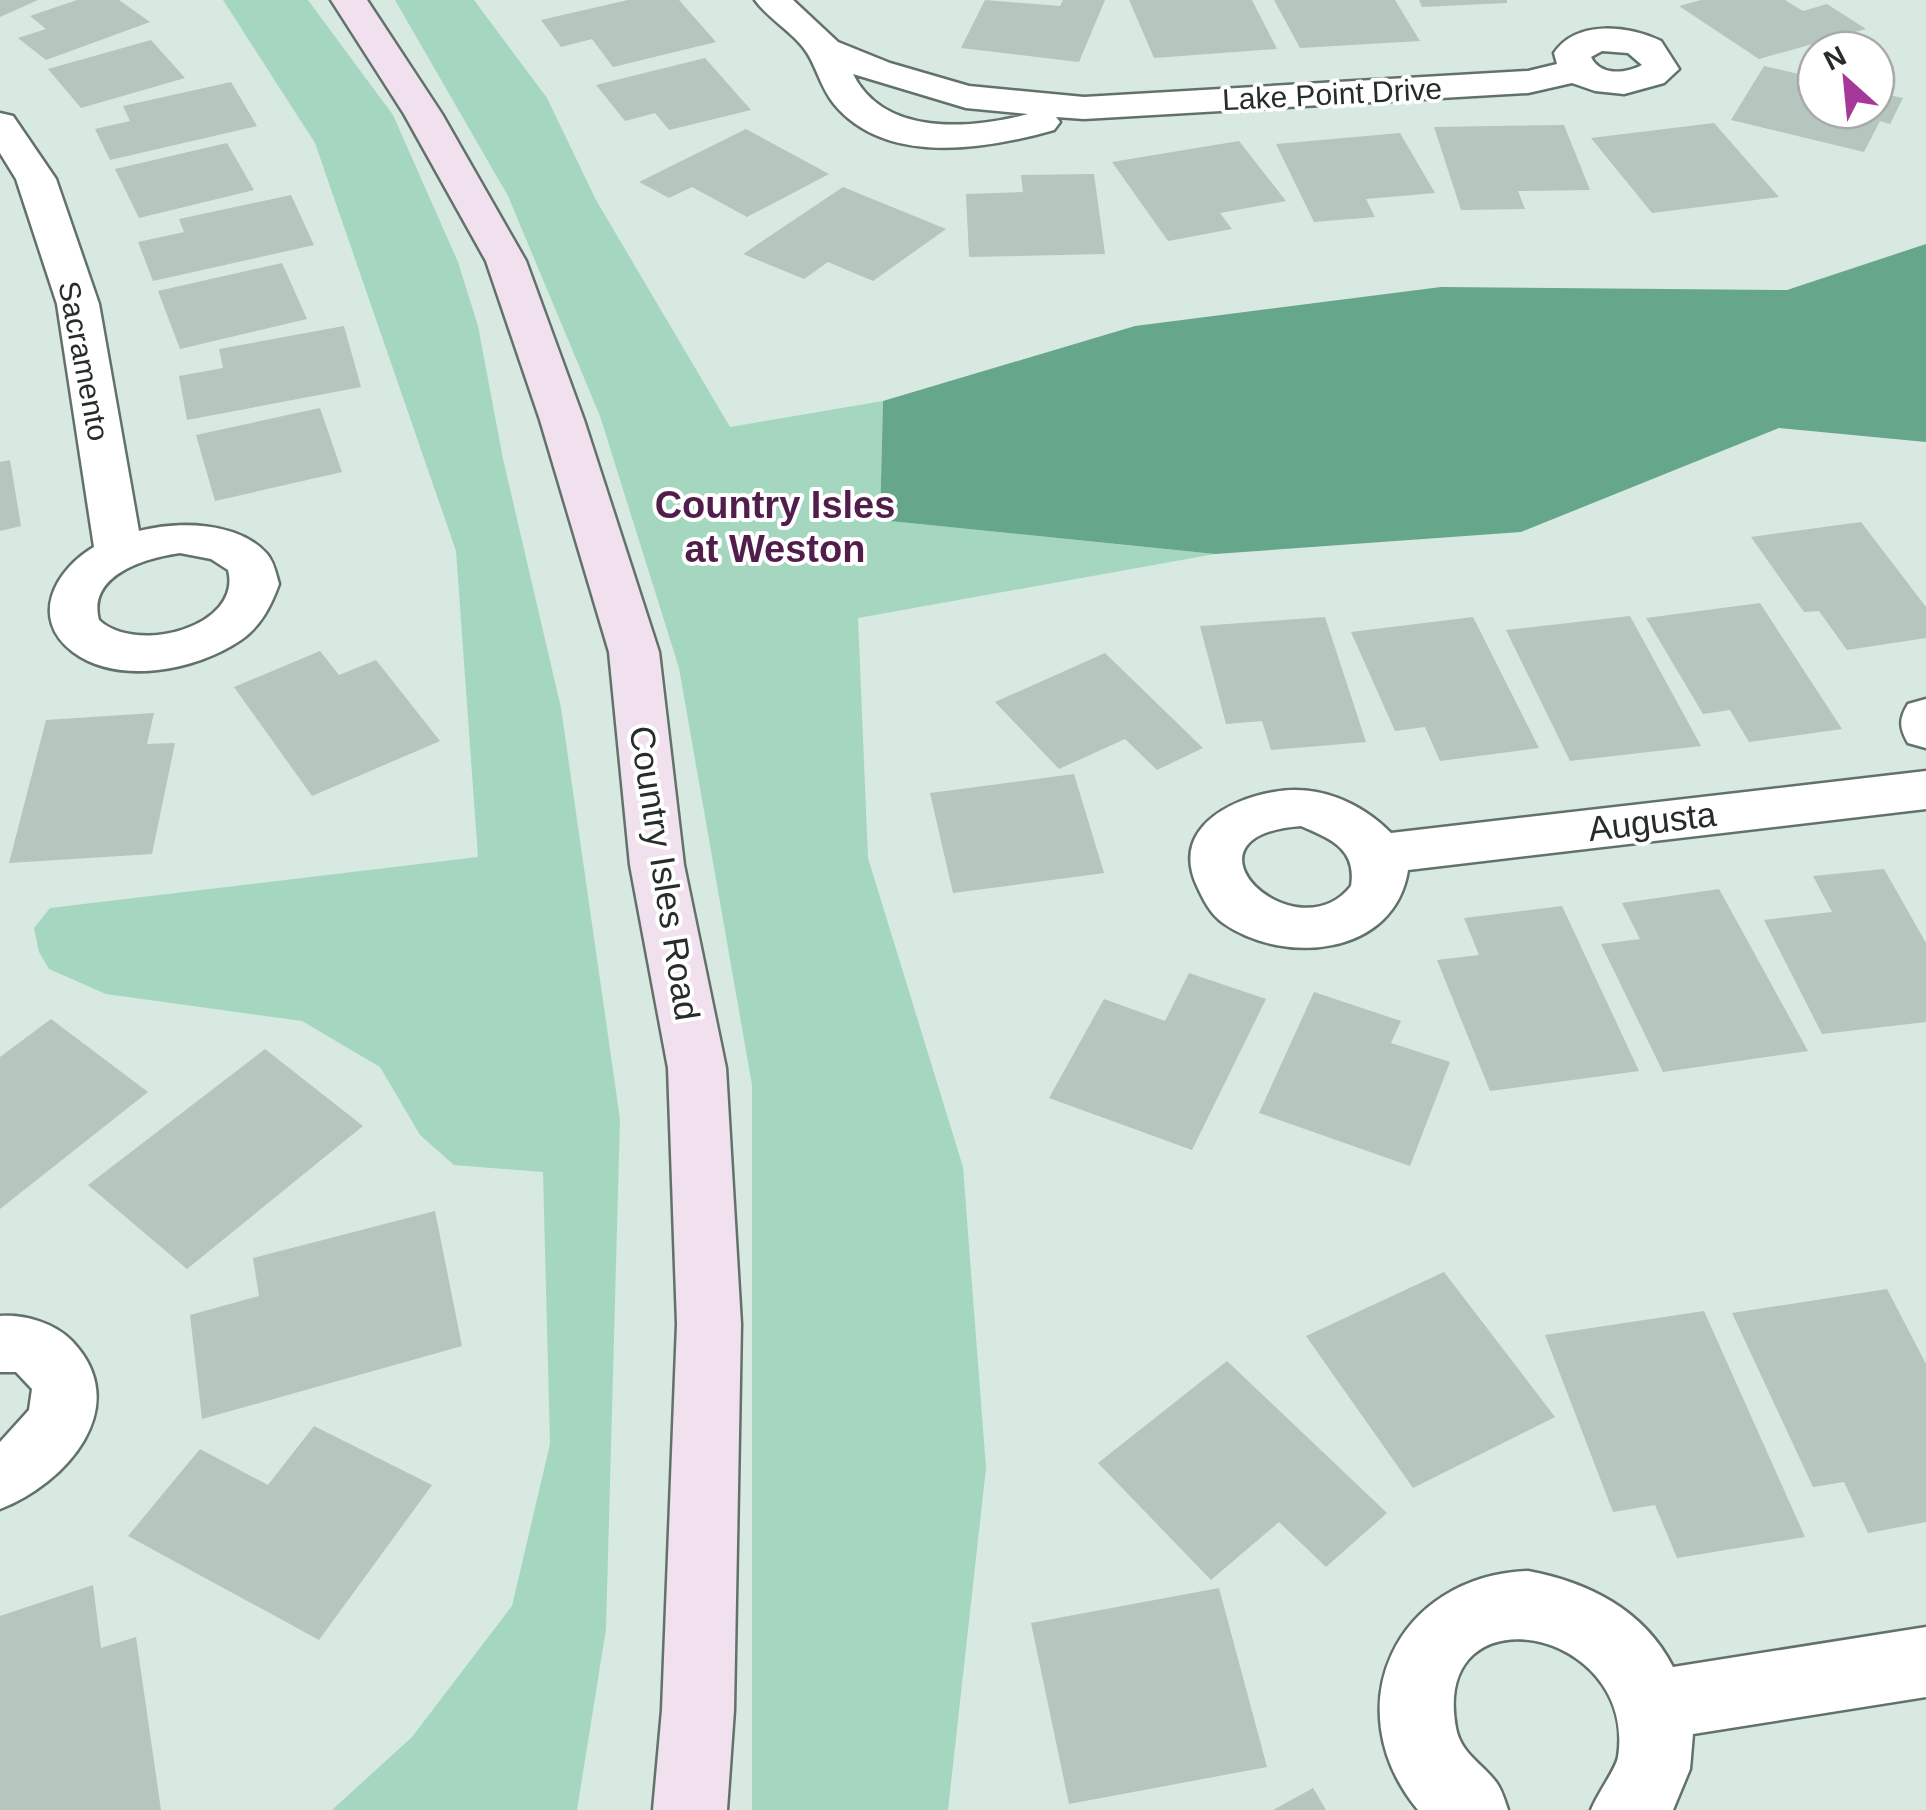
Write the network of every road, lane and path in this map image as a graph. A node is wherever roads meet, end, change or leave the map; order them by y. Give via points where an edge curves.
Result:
1 (349, 0) edge
2 (773, 0) edge
3 (1579, 70) dead end
4 (0, 124) edge
5 (119, 553) dead end
6 (1926, 716) edge
7 (1926, 730) edge
8 (1926, 790) edge
9 (1379, 854) dead end
10 (0, 1344) edge
11 (0, 1478) edge
12 (1926, 1662) edge
13 (1654, 1704) junction
14 (690, 1810) edge
15 (1471, 1810) edge
16 (1628, 1810) edge

1 - 14 street, Country Isles Road via 506,262 634,652 657,865 697,1068 710,1324
2 - 3 street, Lake Point Drive via 826,50 852,102 877,120 941,136 996,133 1084,108 1528,82
4 - 5 street, Sacramento via 36,179 78,304
6 - 7 street
8 - 9 street, Augusta
10 - 11 street via 35,1349 54,1363 64,1383 64,1407 38,1453
12 - 13 street
13 - 15 street via 1632,1662 1594,1628 1550,1608 1504,1604 1464,1617 1432,1646 1416,1684 1417,1716 1438,1776
13 - 16 street via 1658,1752 1644,1794

